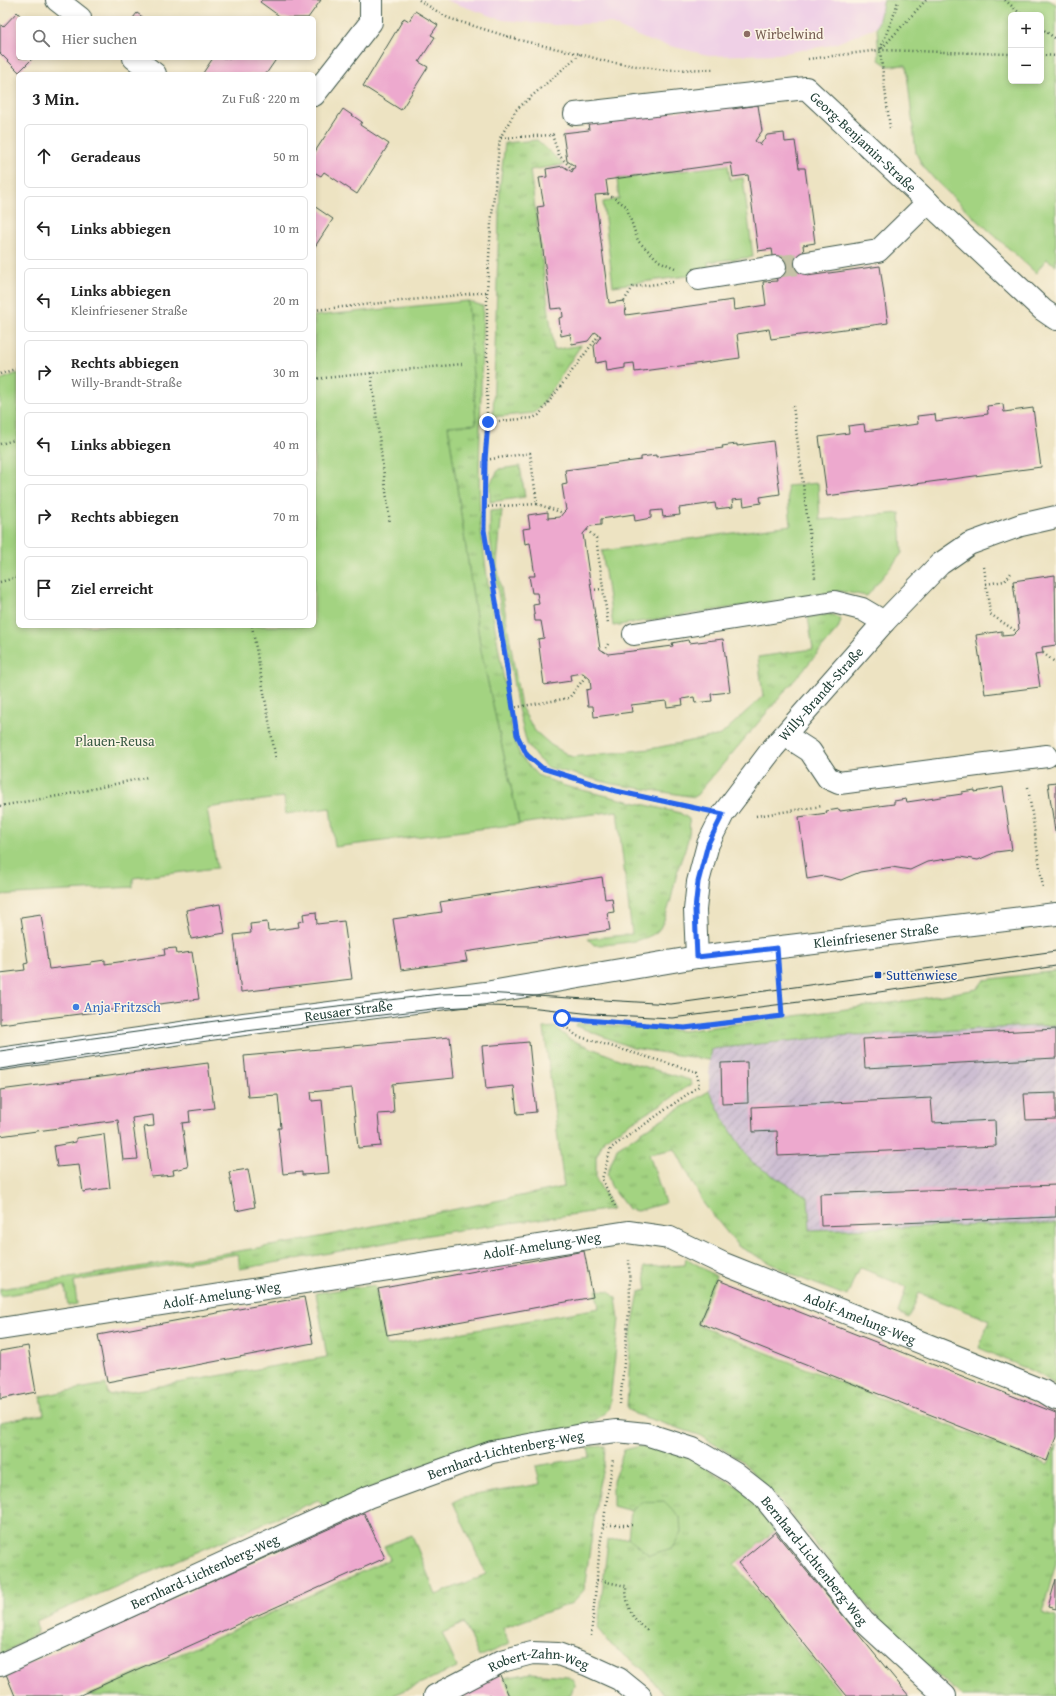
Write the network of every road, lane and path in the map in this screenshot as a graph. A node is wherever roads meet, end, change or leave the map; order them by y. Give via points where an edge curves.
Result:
1 (58, 0) edge
2 (371, 0) edge
3 (419, 0) edge
4 (898, 0) edge
5 (926, 0) edge
6 (1005, 0) edge
7 (1019, 12) edge
8 (78, 16) edge
9 (1044, 30) edge
10 (1056, 39) edge
11 (880, 50) junction
12 (580, 54) junction
13 (1008, 54) edge
14 (1044, 55) edge
15 (1056, 56) edge
16 (137, 60) edge
17 (802, 60) dead end
18 (718, 68) dead end
19 (152, 72) edge
20 (316, 92) edge
21 (575, 114) dead end
22 (500, 138) junction
23 (573, 170) dead end
24 (895, 172) junction
25 (608, 194) dead end
26 (928, 202) junction
27 (806, 263) tunnel mouth
28 (775, 267) tunnel mouth
29 (699, 278) junction
30 (487, 292) junction
31 (624, 301) dead end
32 (316, 310) edge
33 (1056, 319) edge
34 (599, 335) dead end
35 (462, 364) dead end
36 (16, 369) edge
37 (371, 373) junction
38 (0, 374) edge
39 (316, 379) edge
40 (793, 406) dead end
41 (488, 422) junction
42 (16, 440) edge
43 (0, 444) edge
44 (485, 460) junction
45 (537, 504) junction
46 (484, 507) junction
47 (563, 514) dead end
48 (1056, 517) edge
49 (390, 523) dead end
50 (587, 530) dead end
51 (980, 540) junction
52 (1011, 573) dead end
53 (16, 578) edge
54 (0, 582) edge
55 (816, 583) dead end
56 (986, 584) junction
57 (603, 589) junction
58 (591, 590) dead end
59 (884, 622) junction
60 (608, 624) dead end
61 (252, 628) edge
62 (1016, 632) dead end
63 (634, 634) dead end
64 (1043, 653) dead end
65 (1056, 663) edge
66 (586, 676) dead end
67 (512, 708) junction
68 (785, 736) junction
69 (1047, 756) dead end
70 (276, 760) dead end
71 (148, 777) dead end
72 (1028, 786) dead end
73 (0, 806) edge
74 (723, 814) junction
75 (1039, 864) dead end
76 (1056, 914) edge
77 (777, 948) junction
78 (697, 957) junction
79 (562, 1024) dead end
80 (0, 1059) edge
81 (0, 1330) edge
82 (1056, 1399) edge
83 (635, 1525) dead end
84 (597, 1580) junction
85 (649, 1632) dead end
86 (0, 1665) edge
87 (588, 1666) junction
88 (435, 1696) edge
89 (640, 1696) edge
90 (945, 1696) edge

1 - 8 street
2 - 20 street via 371,22
3 - 12 path via 448,18 519,40
4 - 11 path
5 - 11 path
6 - 7 path
9 - 10 path
11 - 13 path
11 - 17 path
11 - 24 path
12 - 18 path via 608,62 665,70
12 - 22 path via 516,110
14 - 15 path
16 - 19 street
21 - 24 street, Georg-Benjamin-Straße via 806,88
22 - 23 path via 552,135 559,155
22 - 30 path
24 - 26 street, Georg-Benjamin-Straße
25 - 29 path via 626,206 638,241 659,261
26 - 27 street via 878,252
26 - 33 street, Georg-Benjamin-Straße via 1043,310
28 - 29 street
29 - 31 path via 633,287
30 - 32 path
30 - 41 path
34 - 41 path via 539,415 533,418
35 - 37 path
36 - 38 path
37 - 39 path
37 - 49 path
40 - 55 path
41 - 44 path
42 - 43 path
44 - 45 path via 530,453
44 - 46 path
45 - 46 path
45 - 47 path
46 - 67 path via 484,530
48 - 51 street, Willy-Brandt-Straße via 1021,525
50 - 57 path via 596,538
51 - 56 path
51 - 59 street, Willy-Brandt-Straße via 969,544 940,564
52 - 56 path via 1005,581
53 - 54 path
56 - 62 path via 990,614
57 - 58 path
57 - 60 path
59 - 63 street via 862,609 834,602
59 - 68 street, Willy-Brandt-Straße
61 - 70 path
64 - 65 path
66 - 67 path via 569,698
67 - 74 path via 517,735 527,755 542,768 616,791
68 - 69 street via 810,750 828,778 839,783
68 - 74 street, Willy-Brandt-Straße
71 - 73 path
72 - 75 path
74 - 78 street, Willy-Brandt-Straße via 708,844 698,882 695,910
76 - 77 street, Kleinfriesener Straße
77 - 78 street, Kleinfriesener Straße
77 - 79 path via 782,1016 685,1028 562,1018
78 - 80 street, Reusaer Straße via 486,993
81 - 82 street, Adolf-Amelung-Weg via 628,1232 670,1238 724,1264 1043,1391
83 - 84 path via 603,1525
84 - 85 path via 626,1586 626,1602 638,1623
84 - 87 path
86 - 90 street, Bernhard-Lichtenberg-Weg via 368,1497 492,1452 617,1431 646,1434 693,1449 734,1473 762,1496 863,1621
87 - 88 street, Robert-Zahn-Weg via 558,1654 532,1653 502,1661
87 - 89 street, Robert-Zahn-Weg via 620,1679

